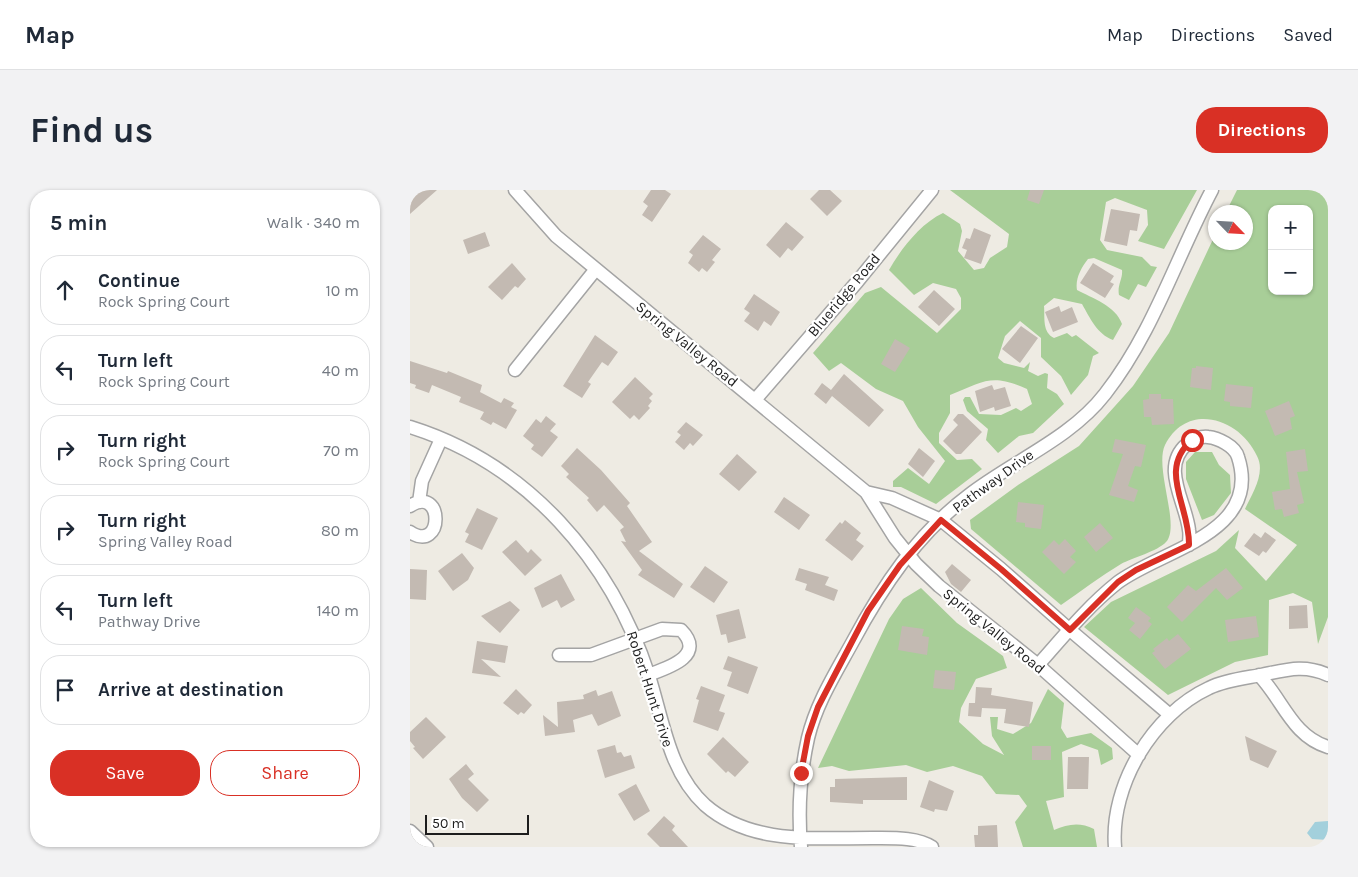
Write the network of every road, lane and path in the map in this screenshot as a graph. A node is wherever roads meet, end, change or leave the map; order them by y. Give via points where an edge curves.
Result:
1 (515, 190) edge
2 (932, 190) edge
3 (1212, 190) edge
4 (596, 269) junction
5 (515, 370) dead end
6 (755, 400) junction
7 (410, 427) edge
8 (440, 439) junction
9 (866, 492) junction
10 (415, 504) edge
11 (941, 520) junction
12 (410, 532) edge
13 (1189, 545) junction
14 (909, 555) junction
15 (1070, 630) junction
16 (635, 640) junction
17 (559, 655) dead end
18 (1038, 665) junction
19 (648, 674) junction
20 (1328, 675) edge
21 (1259, 676) junction
22 (1170, 715) junction
23 (1328, 747) edge
24 (1139, 755) junction
25 (410, 831) edge
26 (801, 842) edge
27 (907, 843) edge
28 (427, 847) edge
29 (932, 847) edge
30 (1115, 847) edge

1 - 4 street, Spring Valley Road via 556,236
2 - 6 street, Blueridge Road
3 - 11 street, Pathway Drive via 1158,306 1104,395 1076,423 968,496
4 - 5 street
4 - 6 street, Spring Valley Road
6 - 9 street, Spring Valley Road
7 - 8 street, Robert Hunt Drive
8 - 10 street
8 - 16 street, Robert Hunt Drive via 479,457 514,479 558,518 601,572 620,604
9 - 11 street, Spring Valley Road via 892,498
9 - 14 street, Spring Valley Road
10 - 12 street via 424,503 433,509 436,524 425,535
11 - 14 street, Pathway Drive
11 - 15 street, Spring Valley Road
13 - 13 street via 1213,532 1236,502 1242,486 1237,453 1223,441 1207,436 1192,440 1182,448 1175,464 1175,478 1189,530
13 - 15 street via 1118,582
14 - 18 street, Spring Valley Road via 939,586
14 - 26 street, Pathway Drive via 868,611 818,707 801,773
15 - 18 street
15 - 22 street, Spring Valley Road
16 - 17 street via 591,655
16 - 19 street, Robert Hunt Drive
16 - 19 street via 662,629 675,628 681,630 688,640 688,652 682,660
18 - 24 street, Spring Valley Road
19 - 26 street, Robert Hunt Drive via 673,758 703,804 721,820 749,832
20 - 21 street via 1316,669 1299,667
21 - 22 street via 1211,687
21 - 23 street via 1272,689 1290,720 1312,739
22 - 24 street
24 - 30 street via 1118,804
25 - 28 street
26 - 27 street, Robert Hunt Drive
27 - 29 street, Robert Hunt Drive via 923,842

